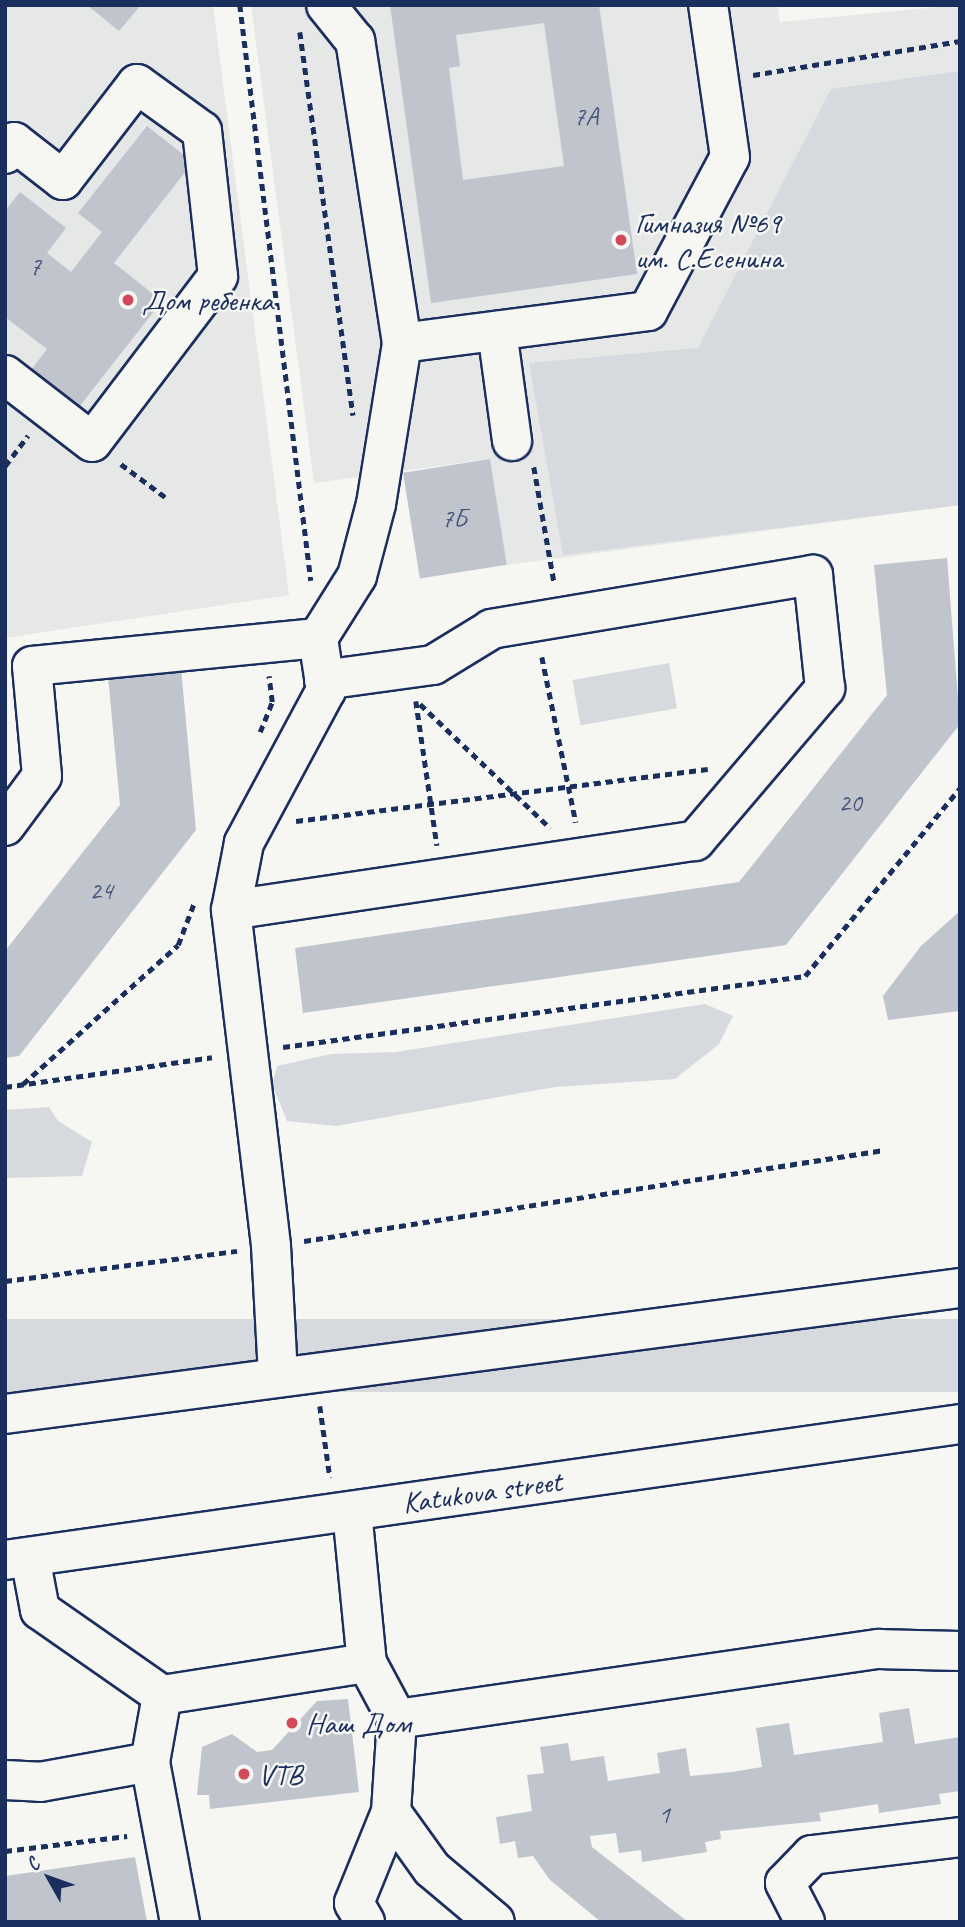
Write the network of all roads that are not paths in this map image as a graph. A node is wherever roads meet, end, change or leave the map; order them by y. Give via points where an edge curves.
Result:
1 (708, 5) edge
2 (312, 12) edge
3 (5, 154) edge
4 (497, 331) junction
5 (402, 343) junction
6 (5, 375) edge
7 (521, 447) road end
8 (318, 638) junction
9 (324, 680) junction
10 (5, 826) edge
11 (214, 902) junction
12 (960, 1288) edge
13 (278, 1377) junction
14 (5, 1414) edge
15 (960, 1424) edge
16 (344, 1512) junction
17 (18, 1559) edge
18 (960, 1650) edge
19 (367, 1663) junction
20 (162, 1695) junction
21 (397, 1719) junction
22 (150, 1762) junction
23 (5, 1780) edge
24 (391, 1812) junction
25 (960, 1837) edge
26 (180, 1922) edge
27 (365, 1922) edge
28 (495, 1922) edge
29 (805, 1922) edge

1 - 4 main road via 730,157 648,311
2 - 5 main road via 355,41
3 - 6 main road via 14,142 63,180 137,84 202,131 218,276 92,442
4 - 5 main road
4 - 7 main road
5 - 8 main road via 376,504 357,576
8 - 9 main road
8 - 10 main road via 32,666 42,776
9 - 11 main road via 326,690
9 - 11 main road via 433,665 492,629 813,575 825,688 695,841 443,880
11 - 13 main road via 249,1052 271,1247
12 - 13 main road
13 - 14 main road
15 - 16 main road, Katukova street
16 - 17 main road, Katukova street
16 - 19 main road
17 - 20 main road via 40,1610
18 - 21 main road via 879,1649
19 - 20 main road
19 - 21 main road
20 - 22 main road
21 - 24 main road
22 - 23 main road via 40,1782
22 - 26 main road
24 - 27 main road via 354,1903
24 - 28 main road via 432,1869
25 - 29 main road via 812,1855 785,1883

